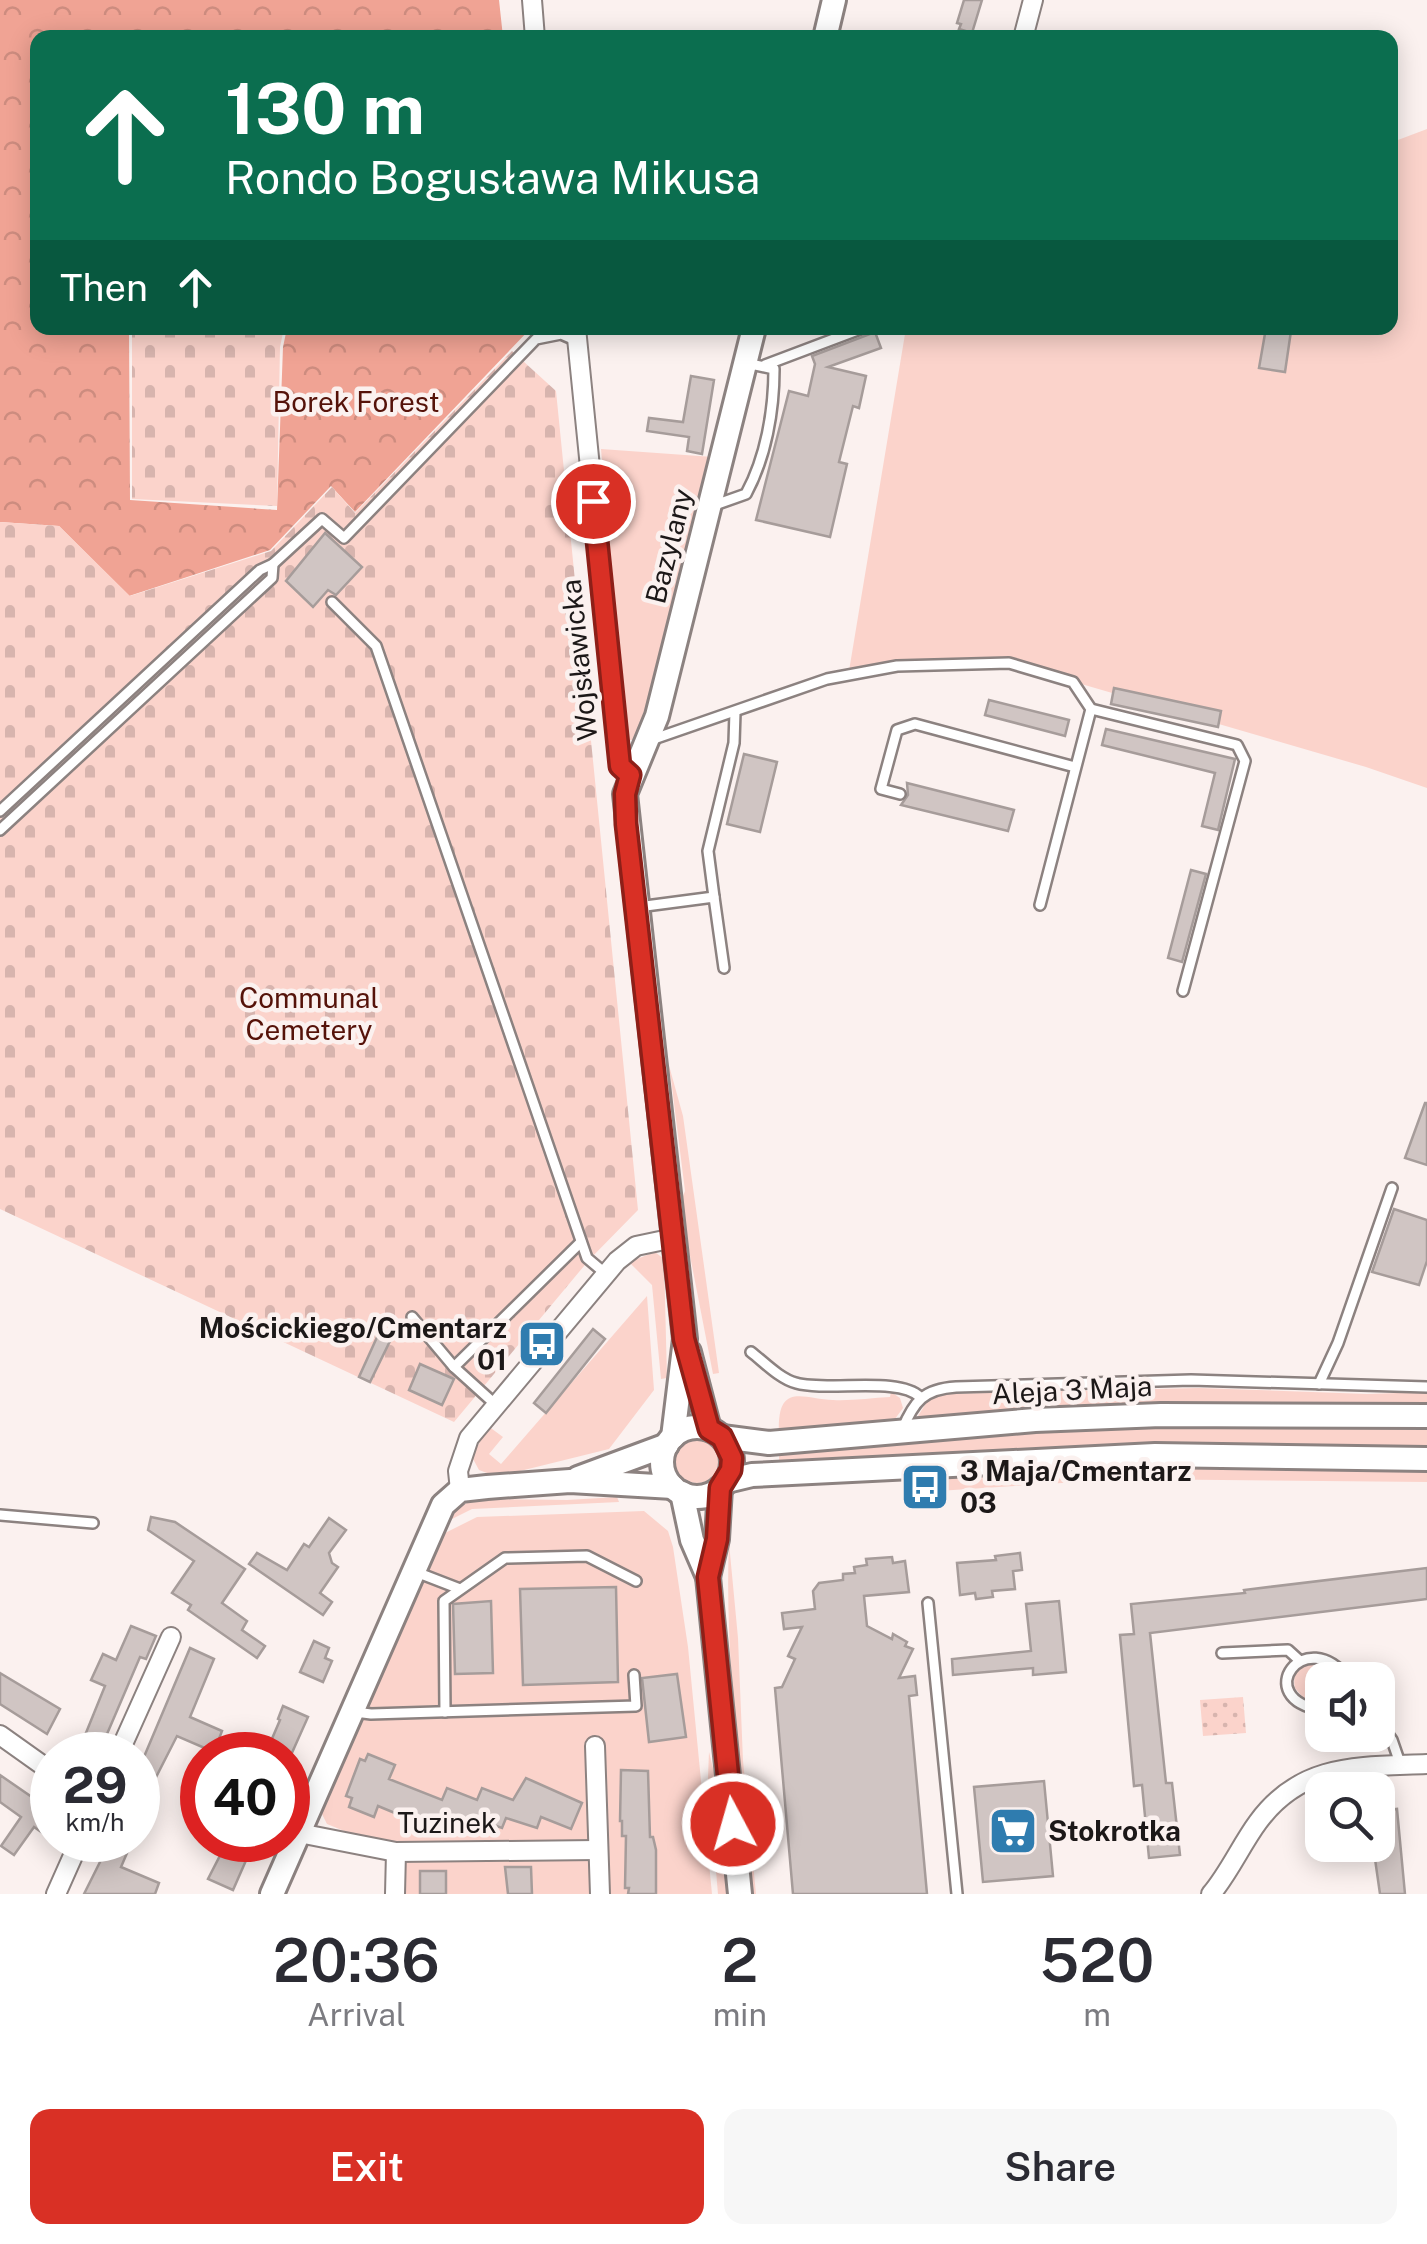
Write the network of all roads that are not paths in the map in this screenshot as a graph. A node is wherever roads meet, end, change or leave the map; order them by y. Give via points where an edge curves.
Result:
1 (532, 0) edge
2 (834, 0) edge
3 (1034, 0) edge
4 (534, 30) edge
5 (827, 30) edge
6 (1025, 30) edge
7 (556, 335) edge
8 (577, 335) edge
9 (754, 335) edge
10 (842, 335) edge
11 (754, 364) junction
12 (710, 507) junction
13 (273, 564) junction
14 (332, 602) dead end
15 (1091, 709) junction
16 (735, 712) junction
17 (648, 741) junction
18 (1075, 767) junction
19 (630, 775) junction
20 (900, 794) dead end
21 (0, 810) edge
22 (0, 830) edge
23 (714, 897) junction
24 (1040, 905) dead end
25 (635, 908) junction
26 (724, 968) dead end
27 (1182, 991) dead end
28 (1392, 1188) dead end
29 (674, 1238) junction
30 (581, 1242) junction
31 (606, 1274) junction
32 (412, 1316) dead end
33 (684, 1339) junction
34 (750, 1352) dead end
35 (454, 1366) junction
36 (1319, 1384) junction
37 (1427, 1387) edge
38 (920, 1397) junction
39 (496, 1405) junction
40 (1427, 1416) edge
41 (902, 1431) junction
42 (716, 1433) junction
43 (670, 1441) junction
44 (1427, 1459) edge
45 (570, 1481) junction
46 (723, 1484) junction
47 (460, 1490) junction
48 (678, 1490) junction
49 (0, 1515) edge
50 (94, 1524) dead end
51 (414, 1571) junction
52 (708, 1577) junction
53 (636, 1581) dead end
54 (460, 1589) junction
55 (928, 1603) dead end
56 (170, 1638) dead end
57 (1222, 1653) dead end
58 (1299, 1660) junction
59 (1329, 1662) edge
60 (634, 1675) dead end
61 (1305, 1705) edge
62 (352, 1711) junction
63 (445, 1712) junction
64 (128, 1732) edge
65 (0, 1735) edge
66 (595, 1746) dead end
67 (1395, 1750) edge
68 (30, 1756) edge
69 (1427, 1764) edge
70 (1400, 1766) junction
71 (310, 1808) edge
72 (310, 1835) edge
73 (597, 1850) junction
74 (396, 1852) junction
75 (70, 1862) edge
76 (286, 1862) edge
77 (56, 1894) edge
78 (272, 1894) edge
79 (396, 1894) edge
80 (600, 1894) edge
81 (740, 1894) edge
82 (957, 1894) edge
83 (1211, 1894) edge

1 - 4 street
2 - 5 street
3 - 6 street
7 - 13 lane via 536,339 344,538 322,519
8 - 19 street, Wojsławicka via 620,766
9 - 11 street, Bazylany
10 - 11 lane
11 - 12 street, Bazylany
11 - 12 lane via 774,369 774,401 757,474 746,494
12 - 17 street, Bazylany
13 - 21 lane
13 - 22 lane via 272,578
14 - 30 lane via 376,646
15 - 16 lane via 1074,682 1009,662 853,672
15 - 18 lane
15 - 27 lane via 1238,745 1245,761
16 - 17 lane
16 - 23 lane via 708,851
17 - 19 street, Bazylany
18 - 20 lane via 915,724 897,730 882,789
18 - 24 lane
19 - 25 street, Wojsławicka via 625,794
23 - 25 lane
23 - 26 lane
25 - 29 street, Wojsławicka
28 - 36 lane
29 - 31 street via 629,1250
29 - 33 street, Wojsławicka
30 - 31 lane via 587,1258
30 - 35 lane
31 - 39 street
32 - 35 lane
33 - 42 street, Wojsławicka
33 - 43 street, Wojsławicka
34 - 38 lane via 792,1383 900,1387
35 - 39 lane
36 - 37 lane
36 - 38 lane via 1179,1380 956,1387
38 - 41 lane
39 - 47 street via 466,1444
40 - 41 street, Aleja 3 Maja via 1162,1414
41 - 42 street, Aleja 3 Maja via 768,1443
42 - 43 street via 696,1427
42 - 46 street via 732,1458
43 - 45 street
43 - 48 street via 663,1467
44 - 46 street via 1155,1455 752,1475
45 - 47 street
45 - 48 street
46 - 48 street via 708,1495
46 - 52 street
47 - 51 street via 435,1519
48 - 52 street
49 - 50 lane
51 - 54 lane
51 - 62 street
52 - 81 street
53 - 54 lane via 587,1556 505,1558
54 - 63 lane via 444,1600
55 - 82 lane
56 - 64 street
57 - 58 lane via 1288,1650
58 - 59 lane
58 - 61 lane via 1286,1684 1296,1703
60 - 63 lane via 636,1706
62 - 63 lane
62 - 71 street
65 - 68 street
66 - 73 street
67 - 70 lane
69 - 70 street
70 - 83 street via 1312,1776 1285,1794 1260,1819
72 - 74 street, Tuzinek
73 - 74 street, Tuzinek
73 - 80 street
74 - 79 street
75 - 77 street
76 - 78 street

